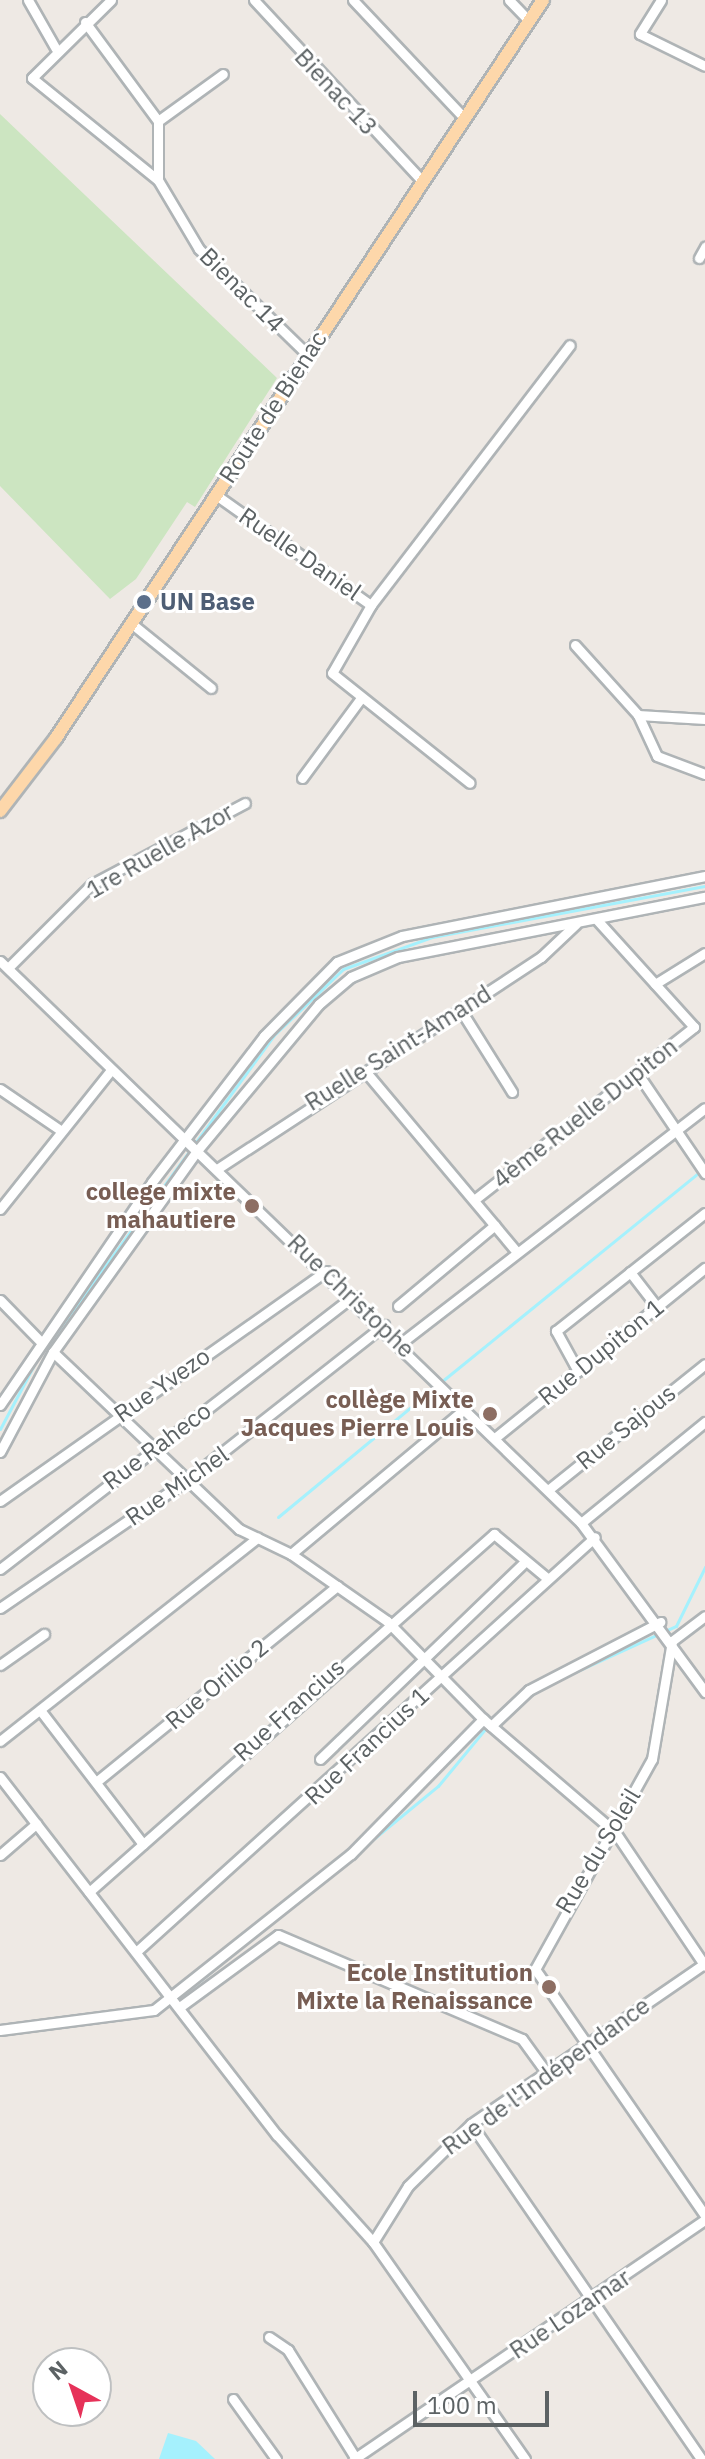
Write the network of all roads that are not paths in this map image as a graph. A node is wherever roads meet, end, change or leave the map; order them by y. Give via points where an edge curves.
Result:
1 (28, 0) edge
2 (111, 0) edge
3 (254, 0) edge
4 (353, 0) edge
5 (509, 0) edge
6 (543, 0) edge
7 (661, 0) edge
8 (529, 21) junction
9 (85, 22) junction
10 (56, 49) junction
11 (705, 66) edge
12 (223, 74) dead end
13 (465, 119) junction
14 (158, 121) junction
15 (158, 180) junction
16 (422, 181) junction
17 (705, 247) edge
18 (699, 258) dead end
19 (570, 345) dead end
20 (307, 354) junction
21 (216, 495) junction
22 (371, 605) junction
23 (131, 623) junction
24 (575, 645) dead end
25 (211, 688) dead end
26 (361, 698) junction
27 (638, 715) junction
28 (705, 719) edge
29 (705, 774) edge
30 (302, 778) dead end
31 (470, 783) dead end
32 (245, 803) dead end
33 (0, 811) edge
34 (705, 876) edge
35 (705, 897) edge
36 (597, 920) junction
37 (577, 923) junction
38 (705, 953) edge
39 (4, 964) edge
40 (655, 984) junction
41 (460, 1009) junction
42 (110, 1071) junction
43 (365, 1071) junction
44 (638, 1074) junction
45 (0, 1089) edge
46 (512, 1092) dead end
47 (705, 1108) edge
48 (60, 1130) junction
49 (675, 1131) junction
50 (184, 1141) junction
51 (196, 1152) junction
52 (217, 1169) junction
53 (705, 1173) edge
54 (474, 1200) junction
55 (0, 1209) edge
56 (705, 1213) edge
57 (495, 1225) junction
58 (517, 1252) junction
59 (705, 1268) edge
60 (326, 1271) junction
61 (630, 1272) junction
62 (353, 1296) junction
63 (0, 1300) edge
64 (398, 1306) dead end
65 (657, 1307) junction
66 (384, 1325) junction
67 (39, 1340) junction
68 (401, 1343) junction
69 (53, 1352) junction
70 (705, 1364) edge
71 (578, 1371) junction
72 (0, 1405) edge
73 (467, 1407) junction
74 (119, 1414) junction
75 (705, 1422) edge
76 (496, 1437) junction
77 (155, 1449) junction
78 (0, 1452) edge
79 (187, 1480) junction
80 (548, 1490) junction
81 (0, 1501) edge
82 (581, 1523) junction
83 (595, 1537) junction
84 (257, 1538) junction
85 (291, 1554) junction
86 (525, 1562) junction
87 (0, 1569) edge
88 (548, 1579) junction
89 (337, 1586) junction
90 (0, 1608) edge
91 (705, 1616) edge
92 (387, 1621) junction
93 (660, 1622) junction
94 (44, 1634) dead end
95 (672, 1641) junction
96 (423, 1656) junction
97 (0, 1665) edge
98 (443, 1676) junction
99 (705, 1692) edge
100 (40, 1710) junction
101 (487, 1722) junction
102 (0, 1741) edge
103 (320, 1759) dead end
104 (0, 1777) edge
105 (96, 1782) junction
106 (36, 1824) junction
107 (615, 1832) junction
108 (143, 1844) junction
109 (0, 1855) edge
110 (89, 1892) junction
111 (137, 1951) junction
112 (705, 1965) edge
113 (172, 1997) junction
114 (181, 2006) junction
115 (0, 2030) edge
116 (587, 2045) junction
117 (545, 2071) junction
118 (471, 2124) junction
119 (705, 2218) edge
120 (373, 2242) junction
121 (594, 2301) junction
122 (269, 2337) dead end
123 (469, 2380) junction
124 (233, 2399) dead end
125 (276, 2459) edge
126 (355, 2459) edge
127 (525, 2459) edge
128 (701, 2459) edge

1 - 10 street
2 - 9 street
3 - 16 street, Bienac 13
4 - 13 street
5 - 8 street
6 - 8 main road, Route de Bienac
7 - 11 street via 640,34
8 - 13 main road, Route de Bienac
9 - 10 street
9 - 14 street
10 - 15 street, Bienac 14 via 32,78
12 - 14 street
13 - 16 main road, Route de Bienac
14 - 15 street
15 - 20 street, Bienac 14 via 199,249
16 - 20 main road, Route de Bienac
17 - 18 street
19 - 22 street
20 - 21 main road, Route de Bienac
21 - 22 street, Ruelle Daniel
21 - 23 main road, Route de Bienac
22 - 26 street, Ruelle Daniel via 331,666
23 - 25 street
23 - 33 main road, Route de Bienac
24 - 27 street
26 - 30 street
26 - 31 street, Ruelle Daniel
27 - 28 street
27 - 29 street via 657,756
32 - 39 street, 1re Ruelle Azor via 92,884
34 - 50 street via 368,946 337,962 297,999
35 - 36 street
36 - 37 street
36 - 40 street, 4ème Ruelle Dupiton
37 - 41 street, Ruelle Saint-Amand via 541,957
37 - 51 street via 398,957 351,977 319,1004
38 - 40 street
39 - 42 street, Rue Christophe
40 - 44 street, 4ème Ruelle Dupiton via 694,1027
41 - 43 street, Ruelle Saint-Amand
41 - 46 street
42 - 48 street
42 - 50 street, Rue Christophe
43 - 52 street, Ruelle Saint-Amand
43 - 54 street
44 - 49 street
44 - 54 street, 4ème Ruelle Dupiton
45 - 48 street
47 - 49 street
48 - 55 street
49 - 53 street
49 - 58 street
50 - 51 street, Rue Christophe
50 - 67 street
51 - 52 street, Rue Christophe
51 - 69 street
52 - 60 street, Rue Christophe
54 - 57 street
56 - 61 street
57 - 58 street
57 - 64 street
58 - 68 street
59 - 65 street, Rue Dupiton 1
60 - 62 street, Rue Christophe
60 - 74 street, Rue Yvezo
61 - 65 street
61 - 71 street via 556,1331
62 - 66 street, Rue Christophe
62 - 77 street, Rue Raheco
63 - 67 street
65 - 71 street, Rue Dupiton 1
66 - 68 street, Rue Christophe
66 - 79 street, Rue Michel
67 - 72 street
68 - 73 street, Rue Christophe
69 - 74 street
69 - 78 street
70 - 80 street, Rue Sajous
71 - 76 street, Rue Dupiton 1
73 - 76 street, Rue Christophe
73 - 85 street
74 - 77 street
74 - 81 street, Rue Yvezo
75 - 82 street
76 - 80 street, Rue Christophe
77 - 79 street
77 - 87 street, Rue Raheco
79 - 84 street
79 - 90 street, Rue Michel
80 - 82 street, Rue Christophe
82 - 83 street, Rue Christophe
83 - 88 street, Rue Francius 1
83 - 93 street, Rue Christophe
84 - 85 street
84 - 100 street
85 - 89 street
86 - 88 street
86 - 92 street, Rue Francius via 494,1534
86 - 96 street
88 - 98 street, Rue Francius 1
89 - 92 street
89 - 105 street, Rue Orilio 2
91 - 95 street
92 - 96 street
92 - 108 street, Rue Francius
93 - 95 street, Rue Christophe
93 - 101 street via 529,1690
94 - 97 street
95 - 99 street, Rue Christophe
95 - 107 street, Rue du Soleil via 652,1759
96 - 98 street
96 - 103 street
98 - 101 street
98 - 111 street, Rue Francius 1
100 - 102 street
100 - 105 street
101 - 107 street
101 - 113 street via 351,1854
104 - 106 street
105 - 108 street
106 - 109 street
106 - 110 street
107 - 112 street
107 - 116 street, Rue du Soleil via 556,1921 535,1969
108 - 110 street, Rue Francius
110 - 111 street
111 - 113 street
112 - 116 street, Rue de l'Indépendance
113 - 114 street
113 - 115 street via 154,2010
114 - 117 street via 278,1935 522,2039
114 - 120 street via 277,2135
116 - 117 street, Rue de l'Indépendance
116 - 119 street
117 - 118 street, Rue de l'Indépendance
118 - 120 street, Rue de l'Indépendance via 408,2186
118 - 121 street
119 - 121 street, Rue Lozamar
120 - 123 street
121 - 123 street, Rue Lozamar
121 - 128 street
122 - 126 street via 288,2350
123 - 126 street, Rue Lozamar
123 - 127 street
124 - 125 street

